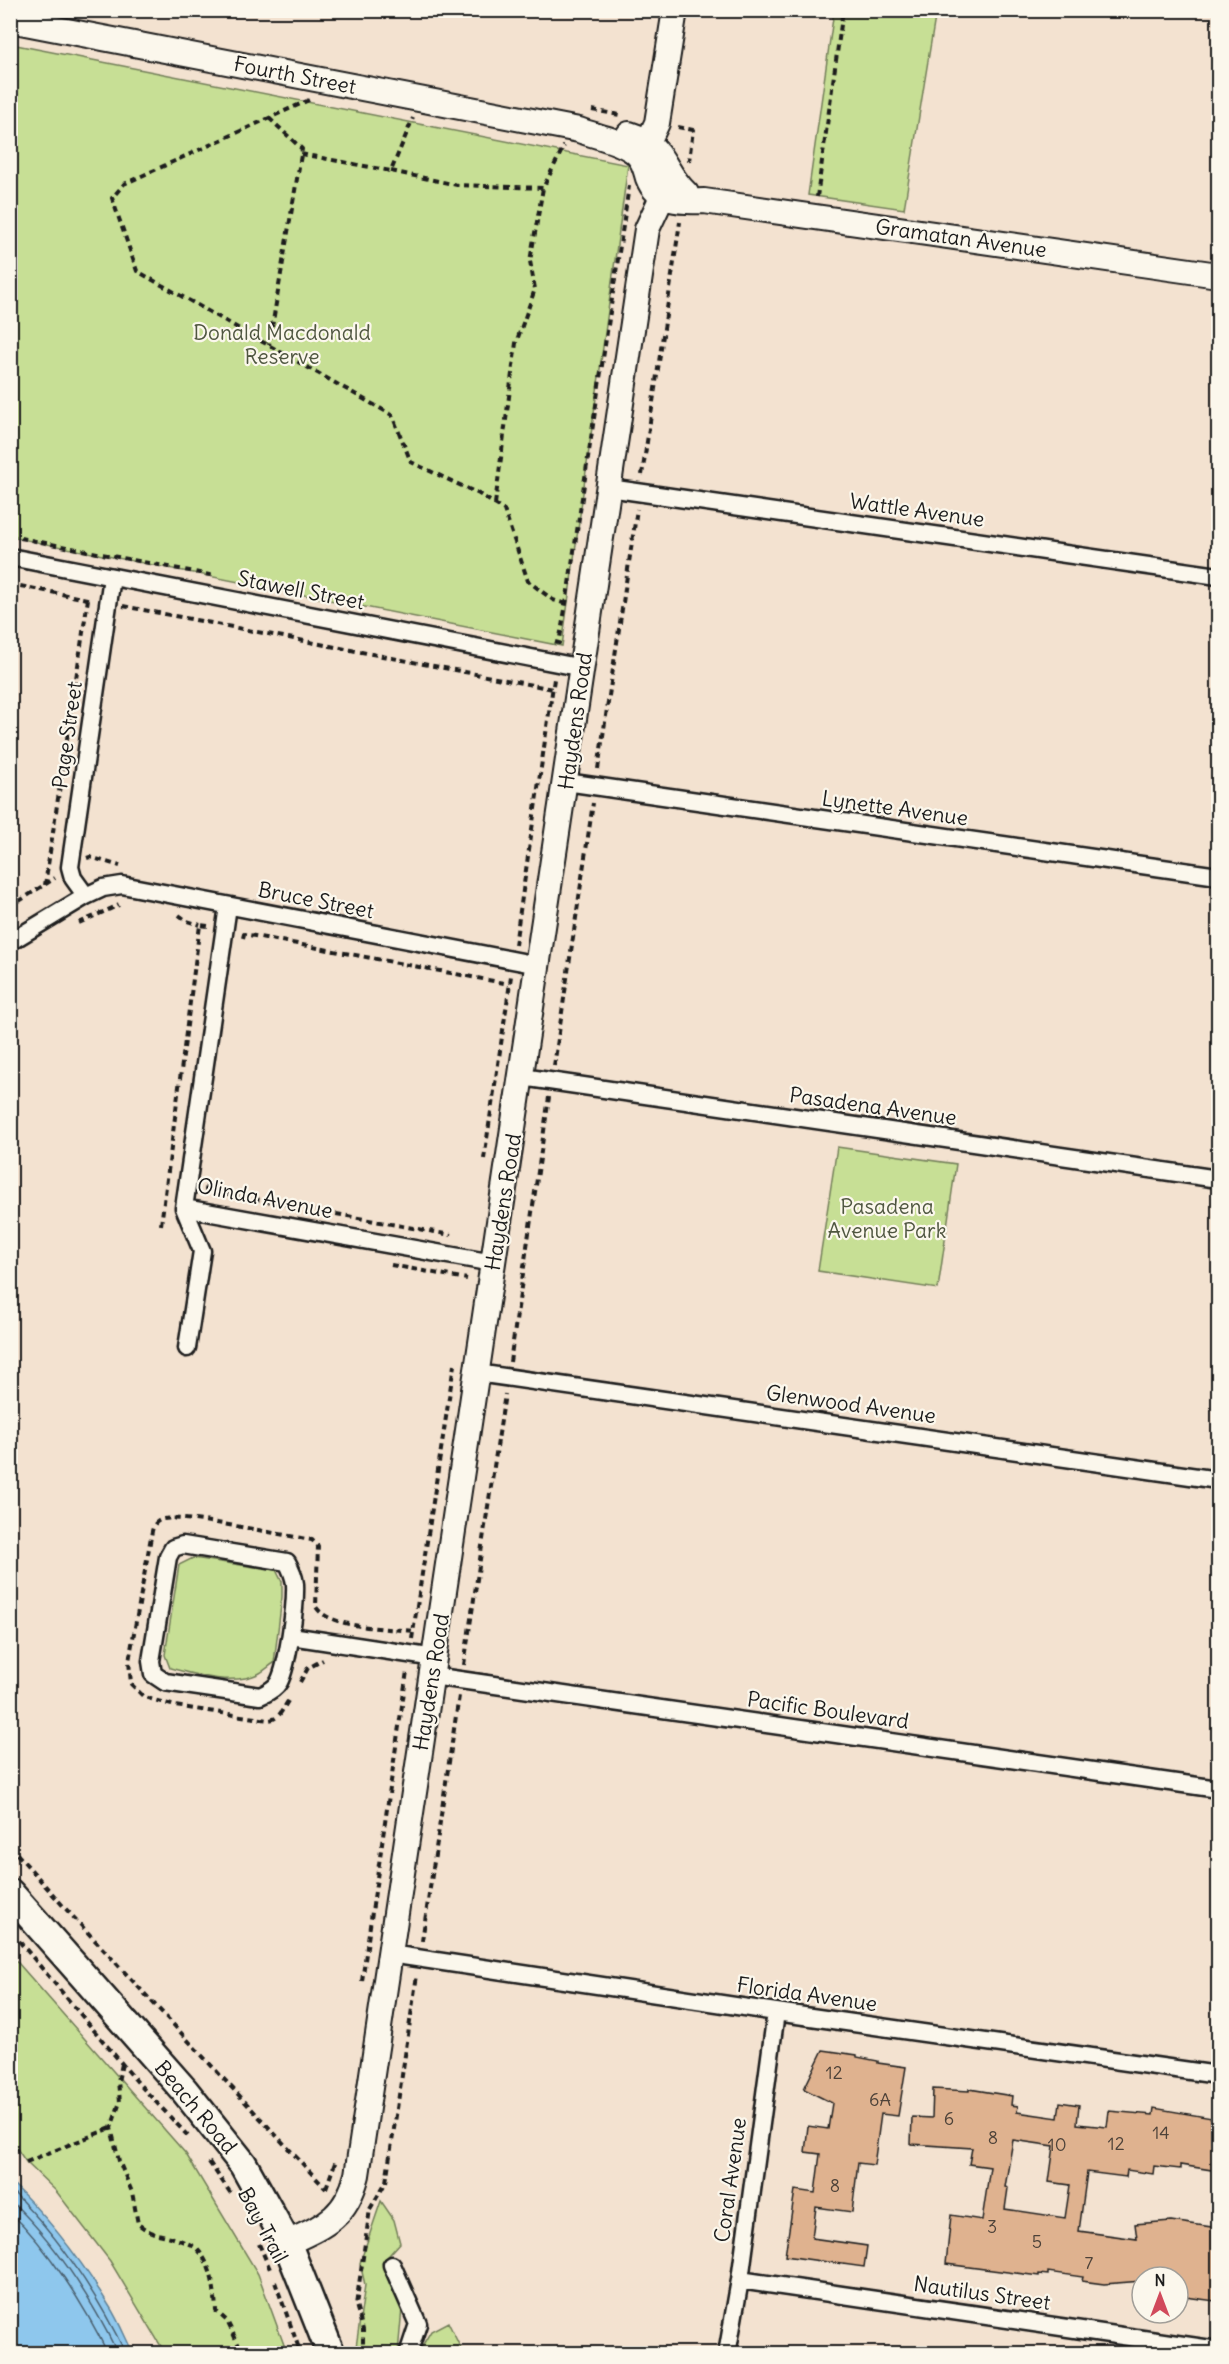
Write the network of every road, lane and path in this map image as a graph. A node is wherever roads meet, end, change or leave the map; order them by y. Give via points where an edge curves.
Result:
1 (675, 10) edge
2 (843, 10) edge
3 (10, 20) edge
4 (315, 97) dead end
5 (269, 118) junction
6 (421, 118) dead end
7 (572, 141) junction
8 (553, 143) dead end
9 (643, 148) junction
10 (301, 154) junction
11 (391, 171) junction
12 (629, 185) dead end
13 (543, 188) junction
14 (669, 190) junction
15 (817, 198) dead end
16 (681, 218) dead end
17 (1218, 275) edge
18 (269, 345) junction
19 (609, 488) junction
20 (640, 492) junction
21 (495, 504) junction
22 (10, 536) edge
23 (10, 557) edge
24 (1218, 576) edge
25 (112, 577) junction
26 (222, 578) dead end
27 (10, 584) edge
28 (88, 599) junction
29 (108, 603) junction
30 (566, 604) junction
31 (591, 611) junction
32 (551, 642) dead end
33 (559, 643) junction
34 (556, 663) junction
35 (583, 668) junction
36 (553, 689) junction
37 (566, 782) junction
38 (595, 787) junction
39 (1218, 876) edge
40 (45, 885) dead end
41 (86, 896) junction
42 (127, 905) dead end
43 (228, 906) junction
44 (168, 912) dead end
45 (76, 925) dead end
46 (200, 925) junction
47 (225, 929) junction
48 (244, 934) junction
49 (10, 942) edge
50 (242, 945) dead end
51 (513, 961) junction
52 (538, 965) junction
53 (510, 984) junction
54 (522, 1077) junction
55 (551, 1082) junction
56 (483, 1170) dead end
57 (208, 1179) dead end
58 (1218, 1179) edge
59 (184, 1208) junction
60 (161, 1225) dead end
61 (482, 1261) junction
62 (467, 1279) dead end
63 (187, 1348) dead end
64 (454, 1361) dead end
65 (477, 1373) junction
66 (507, 1378) junction
67 (1218, 1480) edge
68 (413, 1630) junction
69 (291, 1635) junction
70 (410, 1654) junction
71 (334, 1661) dead end
72 (433, 1667) junction
73 (397, 1670) dead end
74 (407, 1672) junction
75 (462, 1680) junction
76 (295, 1690) dead end
77 (289, 1699) dead end
78 (1218, 1789) edge
79 (10, 1846) edge
80 (10, 1893) edge
81 (18, 1940) dead end
82 (390, 1954) junction
83 (420, 1958) junction
84 (361, 1987) dead end
85 (776, 2012) junction
86 (123, 2064) junction
87 (1218, 2075) edge
88 (111, 2128) junction
89 (192, 2141) dead end
90 (337, 2151) dead end
91 (203, 2154) dead end
92 (26, 2162) dead end
93 (326, 2188) junction
94 (234, 2198) dead end
95 (344, 2209) junction
96 (367, 2230) junction
97 (258, 2241) dead end
98 (287, 2243) junction
99 (392, 2265) dead end
100 (740, 2280) junction
101 (1218, 2350) edge
102 (243, 2354) edge
103 (301, 2354) edge
104 (331, 2354) edge
105 (363, 2354) edge
106 (408, 2354) edge
107 (727, 2354) edge

1 - 9 street via 657,123
2 - 15 path
3 - 7 street, Fourth Street
4 - 5 path
5 - 10 path via 302,149
5 - 18 path via 124,184 112,198 137,271
6 - 11 path via 413,117
7 - 8 path
7 - 9 street, Fourth Street via 619,131
7 - 13 path
9 - 14 street via 649,180
10 - 11 path
10 - 18 path
11 - 13 path via 457,185
12 - 30 path
13 - 21 path via 531,261 535,289 516,343
14 - 17 street, Gramatan Avenue via 704,201
14 - 19 street, Haydens Road via 647,230
16 - 20 path
18 - 21 path via 392,415 411,462
19 - 20 street, Wattle Avenue
19 - 31 street, Haydens Road
20 - 24 street, Wattle Avenue
20 - 38 path
21 - 30 path via 504,510 528,581 553,600
22 - 26 path
23 - 25 street, Stawell Street
25 - 29 street, Page Street
25 - 34 street, Stawell Street
27 - 28 path
28 - 29 path
28 - 40 path
29 - 36 path
29 - 41 street, Page Street via 70,867
30 - 31 path
30 - 33 path
31 - 35 street, Haydens Road
32 - 33 path
33 - 34 path
34 - 35 street, Stawell Street
34 - 36 path
35 - 37 street, Haydens Road
36 - 51 path
37 - 38 street, Lynette Avenue
37 - 52 street, Haydens Road
38 - 39 street, Lynette Avenue
38 - 55 path
41 - 43 street, Bruce Street via 122,885
41 - 49 street, Bruce Street
42 - 45 path via 109,908
43 - 47 street, Olinda Avenue
43 - 51 street, Bruce Street
44 - 46 path
46 - 47 path
46 - 60 path
47 - 48 path
47 - 59 street, Olinda Avenue
48 - 50 path
48 - 53 path
51 - 52 street, Bruce Street
51 - 53 path
52 - 54 street, Haydens Road
53 - 56 path
54 - 55 street, Pasadena Avenue
54 - 61 street, Haydens Road
55 - 58 street, Pasadena Avenue
55 - 66 path
57 - 61 path via 206,1190 473,1239
59 - 61 street, Olinda Avenue
59 - 63 street via 202,1251
61 - 62 path
61 - 65 street, Haydens Road
64 - 68 path
65 - 66 street, Glenwood Avenue
65 - 72 street, Haydens Road
66 - 67 street, Glenwood Avenue
66 - 75 path
68 - 70 path
68 - 77 path via 345,1623 319,1611 318,1546 312,1540 184,1518 160,1520 152,1531 129,1662 131,1684 144,1697 175,1706 268,1720 278,1717
69 - 69 street via 278,1683 260,1696 165,1682 153,1674 151,1662 168,1557 173,1548 183,1545 287,1562 295,1585
69 - 70 street, Pacific Boulevard
70 - 72 street, Pacific Boulevard
70 - 74 path
71 - 76 path via 324,1659 308,1668
72 - 75 street, Pacific Boulevard
72 - 82 street, Haydens Road
73 - 74 path
74 - 84 path
75 - 78 street, Pacific Boulevard
75 - 83 path
79 - 93 path
80 - 98 main road, Beach Road via 228,2144 256,2185
81 - 86 path
82 - 83 street, Florida Avenue
82 - 95 street, Haydens Road via 357,2175
83 - 85 street, Florida Avenue
83 - 96 path via 386,2182 370,2209
85 - 87 street, Florida Avenue
85 - 100 street, Coral Avenue
86 - 88 path via 118,2081 120,2102
86 - 89 path
88 - 92 path
88 - 102 path via 138,2224 151,2234 175,2238 197,2248 209,2270 216,2311 227,2321
90 - 93 path
91 - 94 path, Bay Trail
93 - 95 path
95 - 96 path
95 - 98 street via 326,2224
96 - 105 path via 356,2305 363,2330
97 - 103 path, Bay Trail
98 - 104 main road, Beach Road
99 - 106 street via 418,2324
100 - 101 street, Nautilus Street
100 - 107 street, Coral Avenue

